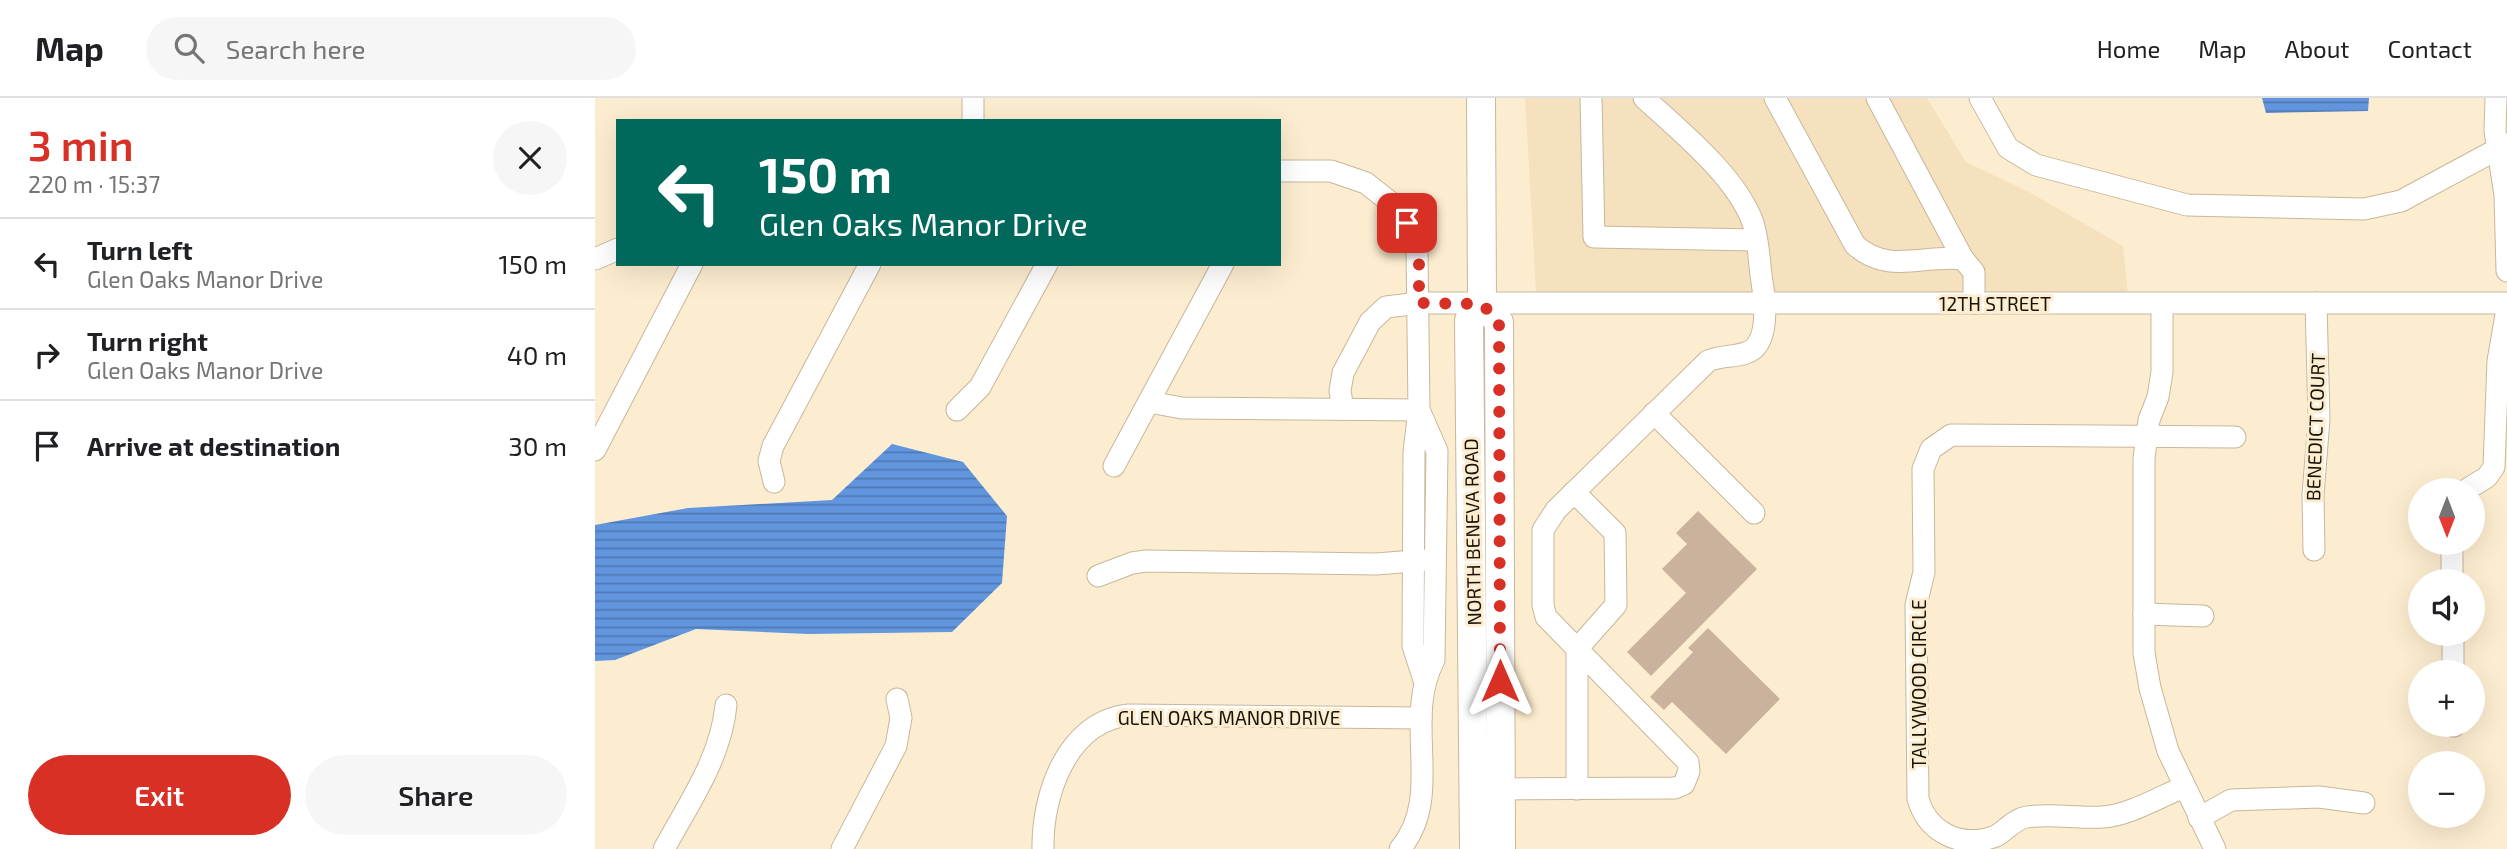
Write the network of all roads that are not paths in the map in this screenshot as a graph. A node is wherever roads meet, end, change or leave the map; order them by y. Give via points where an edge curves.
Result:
1 (973, 98) edge
2 (1481, 98) edge
3 (1591, 98) edge
4 (1644, 98) edge
5 (1775, 98) edge
6 (1877, 98) edge
7 (1980, 98) edge
8 (2496, 98) edge
9 (973, 119) edge
10 (2502, 147) edge
11 (1281, 171) edge
12 (1756, 240) junction
13 (616, 250) edge
14 (595, 259) edge
15 (1963, 259) junction
16 (691, 266) edge
17 (869, 266) edge
18 (1046, 266) edge
19 (1222, 266) edge
20 (2507, 271) edge
21 (1765, 302) junction
22 (1419, 303) junction
23 (1974, 303) junction
24 (2316, 303) junction
25 (2507, 303) edge
26 (1482, 304) junction
27 (2162, 304) junction
28 (2507, 309) edge
29 (1149, 402) junction
30 (1343, 409) junction
31 (957, 410) dead end
32 (1419, 410) junction
33 (1654, 413) junction
34 (2147, 435) junction
35 (2235, 437) dead end
36 (595, 450) edge
37 (1114, 466) dead end
38 (2485, 478) edge
39 (774, 482) dead end
40 (1574, 492) junction
41 (1754, 513) dead end
42 (2314, 550) dead end
43 (1413, 560) junction
44 (1436, 560) junction
45 (1098, 576) dead end
46 (2144, 614) junction
47 (2203, 616) dead end
48 (1577, 649) junction
49 (1423, 680) junction
50 (897, 699) dead end
51 (726, 705) dead end
52 (1421, 718) junction
53 (2184, 787) junction
54 (1501, 789) junction
55 (1577, 789) junction
56 (2364, 803) dead end
57 (2199, 818) junction
58 (664, 849) edge
59 (842, 849) edge
60 (1043, 849) edge
61 (1400, 849) edge
62 (1475, 849) edge
63 (1501, 849) edge
64 (2215, 849) edge

1 - 9 street
2 - 26 main road, NORTH BENEVA ROAD
3 - 12 street via 1594,237
4 - 12 street via 1736,190 1751,217
5 - 15 street via 1855,245 1868,257 1894,262
6 - 15 street
7 - 10 street via 1999,136 2020,158 2187,205 2384,206
8 - 10 street
10 - 20 street
11 - 22 street via 1345,174 1383,194 1412,234 1419,264
12 - 21 street
13 - 14 street
15 - 23 street via 1974,272
16 - 36 street
17 - 39 street via 773,446 769,461
18 - 31 street via 980,387
19 - 29 street
21 - 23 street, 12TH STREET
21 - 26 street, 12TH STREET
21 - 33 street via 1758,345 1748,354 1708,360
22 - 26 street
22 - 30 street via 1387,307 1370,322 1342,373
22 - 32 street
23 - 27 street, 12TH STREET
24 - 25 street, 12TH STREET
24 - 27 street, 12TH STREET
24 - 42 street, BENEDICT COURT via 2319,419
26 - 54 main road, NORTH BENEVA ROAD via 1499,322
26 - 62 main road, NORTH BENEVA ROAD via 1469,320
27 - 34 street via 2162,372
28 - 38 street via 2498,361 2494,467
29 - 30 street via 1182,408
29 - 37 street
30 - 32 street
32 - 43 street
32 - 44 street via 1437,451
33 - 40 street
33 - 41 street
34 - 35 street, TALLYWOOD CIRCLE
34 - 46 street
34 - 53 street, TALLYWOOD CIRCLE via 1951,435 1931,449 1923,469 1924,572 1916,605 1918,799 1927,821 1945,839 1973,844 1997,836 2025,817 2110,816
40 - 48 street via 1543,530 1543,605 1546,617
40 - 48 street via 1615,533 1616,605
43 - 44 street
43 - 45 street via 1376,564 1146,561
43 - 49 street via 1413,646
44 - 49 street via 1434,660
46 - 47 street
46 - 53 street via 2150,688
48 - 55 street
48 - 55 street via 1688,762 1689,771 1684,784 1675,788
49 - 52 street
50 - 59 street via 901,718 896,746
51 - 58 street via 717,750
52 - 60 street, GLEN OAKS MANOR DRIVE via 1129,715 1104,719 1078,740 1053,785
52 - 61 street via 1422,803 1414,829
53 - 57 street
54 - 55 street
54 - 63 main road, NORTH BENEVA ROAD
56 - 57 street via 2319,797 2231,800
57 - 64 street

